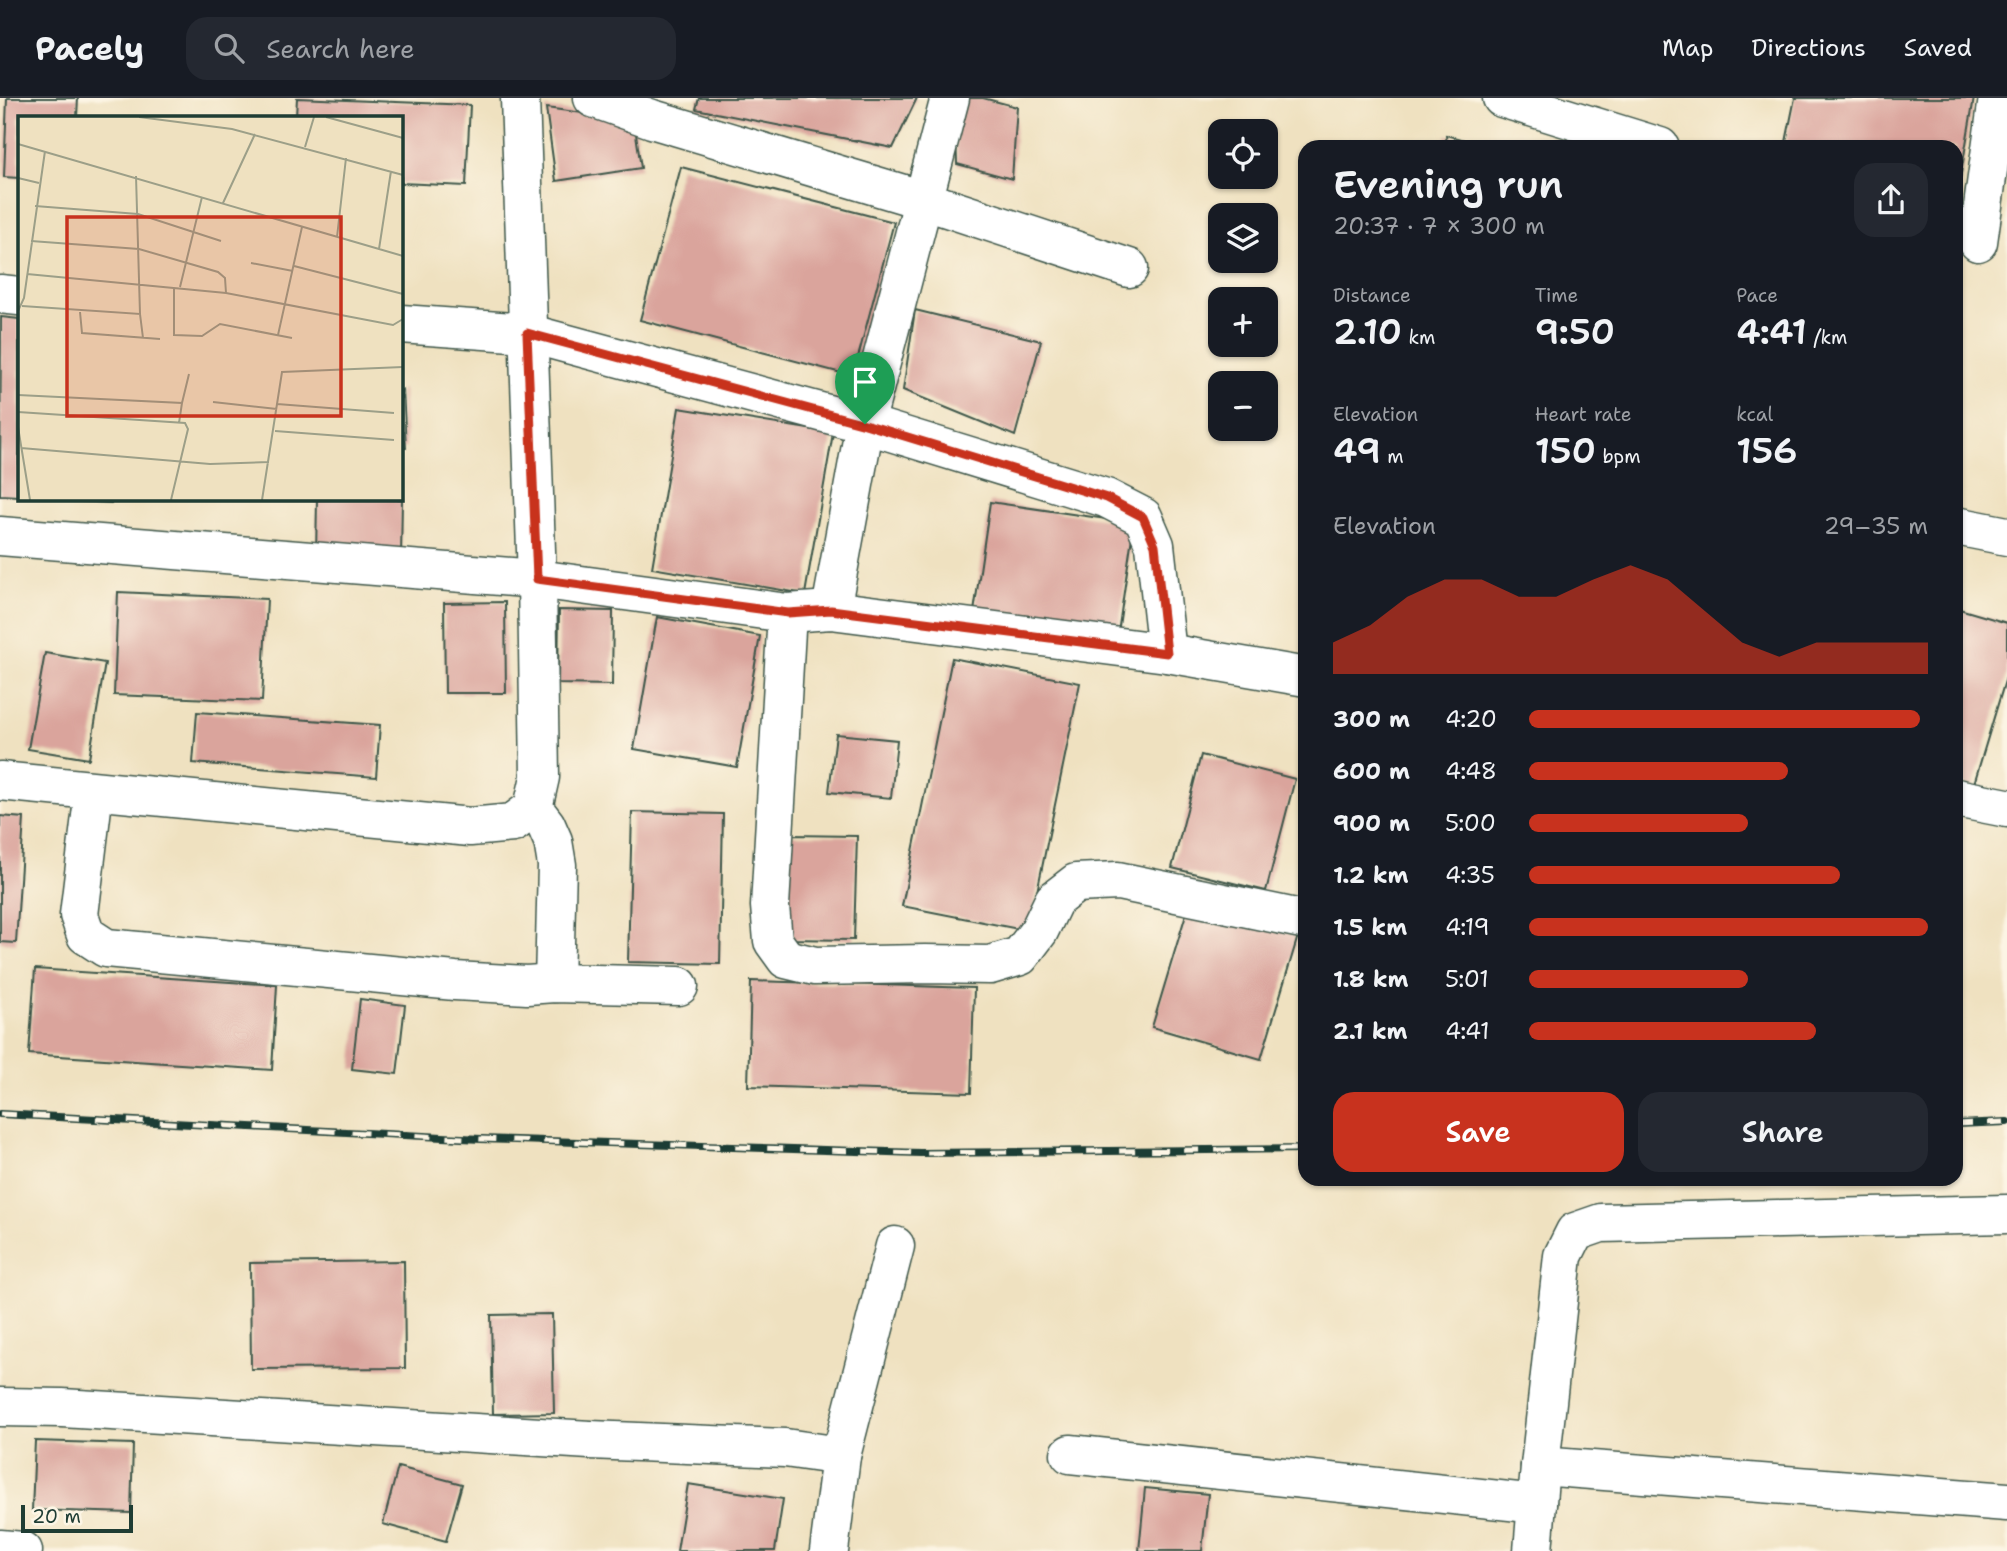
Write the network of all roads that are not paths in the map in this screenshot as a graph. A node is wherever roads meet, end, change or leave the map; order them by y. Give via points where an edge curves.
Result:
1 (520, 98) edge
2 (593, 98) edge
3 (950, 98) edge
4 (1502, 98) edge
5 (1998, 98) edge
6 (1637, 140) edge
7 (923, 200) junction
8 (1980, 242) edge
9 (1129, 268) dead end
10 (0, 294) edge
11 (18, 296) edge
12 (402, 324) edge
13 (527, 333) junction
14 (865, 424) junction
15 (1963, 527) edge
16 (0, 536) edge
17 (2007, 536) edge
18 (537, 579) junction
19 (831, 610) junction
20 (788, 613) junction
21 (1167, 653) junction
22 (1298, 676) edge
23 (0, 781) edge
24 (94, 791) junction
25 (1963, 799) edge
26 (533, 808) junction
27 (2007, 808) edge
28 (1298, 918) edge
29 (554, 983) junction
30 (679, 986) dead end
31 (2007, 1214) edge
32 (895, 1246) dead end
33 (0, 1407) edge
34 (1070, 1454) dead end
35 (841, 1456) junction
36 (1540, 1466) junction
37 (2007, 1502) edge
38 (1537, 1504) junction
39 (0, 1549) edge
40 (23, 1551) edge
41 (830, 1551) edge
42 (1533, 1551) edge

1 - 13 street
2 - 7 street
3 - 7 street
4 - 6 street
5 - 8 street
7 - 9 street
7 - 14 street
10 - 11 street
12 - 13 street
13 - 14 street
13 - 18 street
14 - 19 street
14 - 21 street via 1107,498 1143,517 1155,545
15 - 17 street
16 - 18 street
18 - 20 street
18 - 26 street via 540,777
19 - 20 street
19 - 21 street
20 - 28 street via 770,906 773,941 786,960 815,966 990,965 1020,956 1054,900 1076,883 1118,881
21 - 22 street
23 - 24 street
24 - 26 street via 470,827 513,823
24 - 29 street via 79,915 86,935 106,948 455,981
25 - 27 street
26 - 29 street via 546,825 557,865
29 - 30 street
31 - 36 street via 1601,1223 1576,1231 1563,1256
32 - 35 street
33 - 35 street via 785,1448
34 - 38 street
35 - 41 street
36 - 37 street
36 - 38 street
38 - 42 street
39 - 40 street

